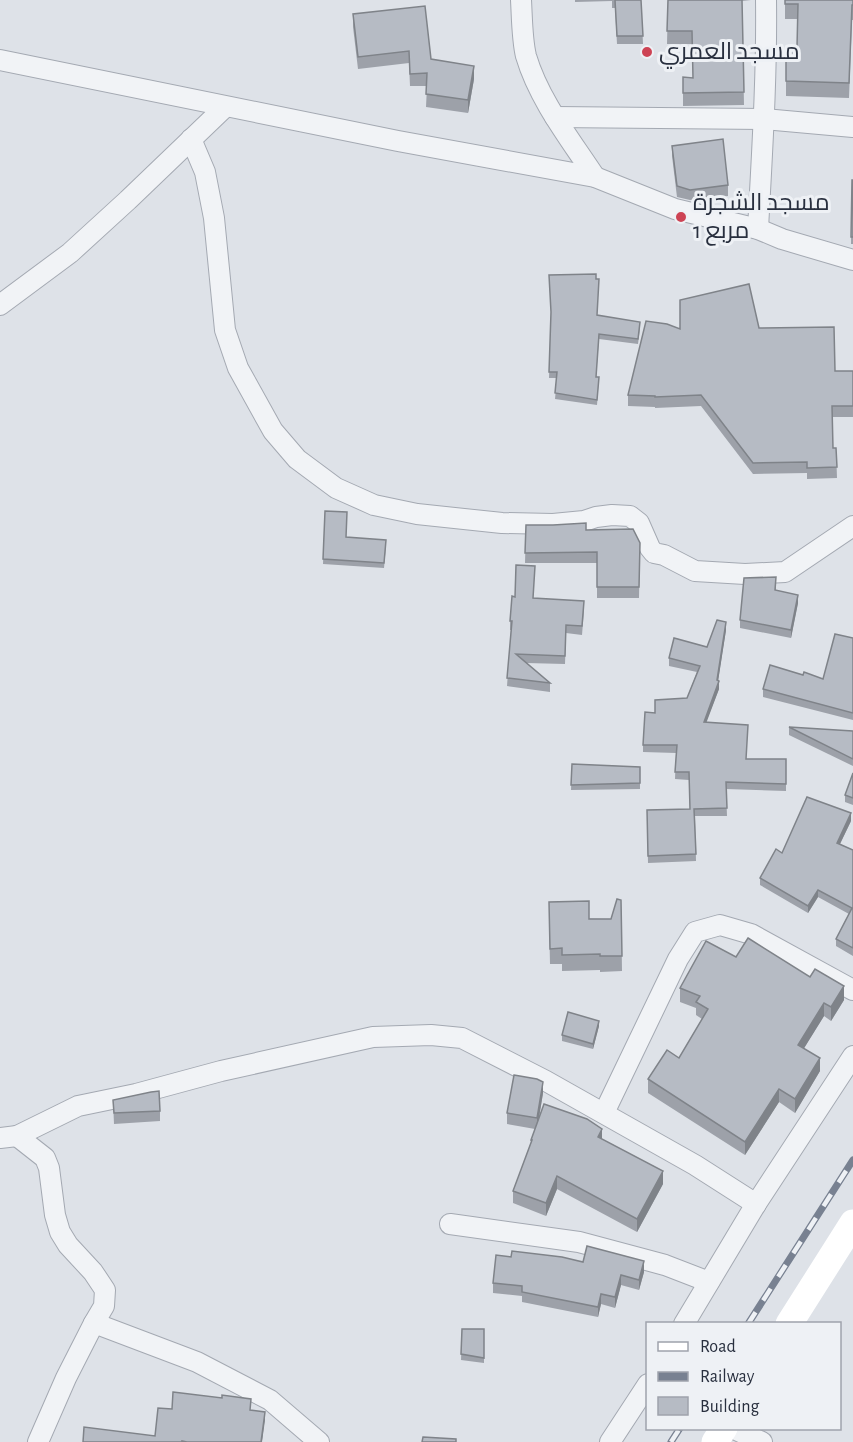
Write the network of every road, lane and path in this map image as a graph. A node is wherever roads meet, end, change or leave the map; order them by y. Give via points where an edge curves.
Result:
1 (521, 0) edge
2 (766, 0) edge
3 (0, 60) edge
4 (225, 106) junction
5 (555, 117) junction
6 (764, 119) junction
7 (853, 127) edge
8 (191, 139) junction
9 (595, 177) junction
10 (758, 229) junction
11 (853, 260) edge
12 (0, 305) edge
13 (853, 526) edge
14 (853, 990) edge
15 (853, 1056) edge
16 (604, 1113) junction
17 (8, 1137) edge
18 (756, 1204) junction
19 (853, 1223) edge
20 (450, 1224) dead end
21 (709, 1282) junction
22 (685, 1322) edge
23 (790, 1322) edge
24 (94, 1323) junction
25 (646, 1387) edge
26 (736, 1430) edge
27 (316, 1441) edge
28 (38, 1442) edge
29 (610, 1442) edge
30 (762, 1442) edge

1 - 5 street via 526,54 537,86
2 - 6 street
3 - 4 street
4 - 8 street
4 - 9 street
5 - 6 street
5 - 9 street
6 - 7 street
6 - 10 street
8 - 12 street via 70,253
8 - 13 street via 205,172 214,218 225,330 237,368 273,431 297,459 336,488 374,505 502,523 553,524 630,516 639,524 654,553 695,571 785,572
9 - 10 street via 675,209
10 - 11 street
14 - 16 street via 751,934 720,925 695,932 678,958
15 - 18 street
16 - 17 street via 462,1038 419,1035 373,1037 78,1106
16 - 18 street
17 - 24 street via 45,1158 60,1232 105,1290 104,1306
18 - 21 street
19 - 23 street
20 - 21 street via 579,1242 665,1265
21 - 22 street
24 - 27 street via 196,1362 270,1400
24 - 28 street
25 - 29 street
26 - 30 street

